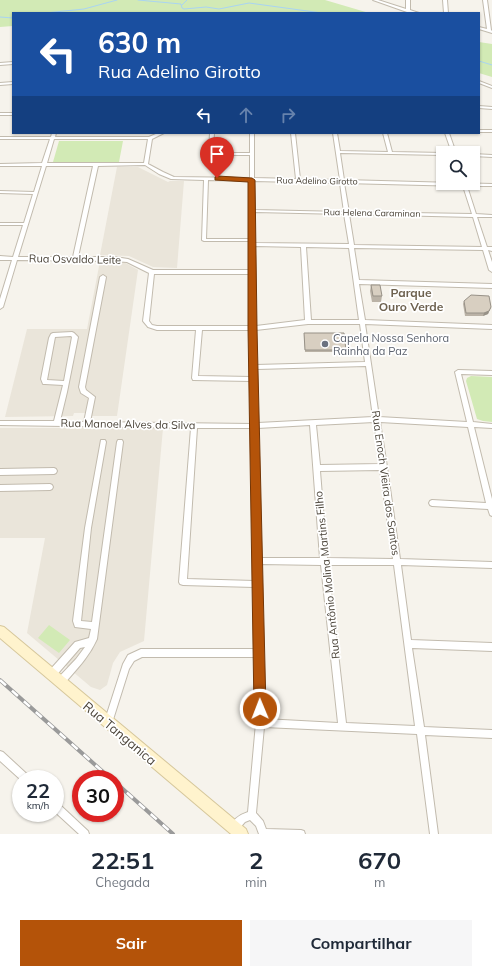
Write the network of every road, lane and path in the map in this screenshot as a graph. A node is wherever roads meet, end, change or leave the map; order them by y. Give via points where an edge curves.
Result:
1 (375, 0) edge
2 (408, 0) edge
3 (445, 0) edge
4 (485, 0) edge
5 (408, 11) junction
6 (412, 12) edge
7 (446, 12) edge
8 (480, 28) edge
9 (491, 31) edge
10 (12, 63) edge
11 (0, 64) edge
12 (480, 82) edge
13 (12, 83) edge
14 (0, 84) edge
15 (480, 85) edge
16 (490, 86) edge
17 (480, 107) edge
18 (492, 108) edge
19 (12, 112) edge
20 (0, 114) edge
21 (480, 131) edge
22 (492, 131) edge
23 (160, 134) edge
24 (212, 134) edge
25 (252, 134) edge
26 (293, 134) edge
27 (335, 134) edge
28 (385, 134) edge
29 (448, 134) edge
30 (102, 135) edge
31 (53, 136) edge
32 (0, 138) edge
33 (150, 138) junction
34 (452, 146) edge
35 (338, 152) junction
36 (390, 153) junction
37 (252, 154) junction
38 (436, 154) edge
39 (480, 155) edge
40 (492, 156) edge
41 (96, 164) junction
42 (146, 164) junction
43 (0, 165) edge
44 (44, 165) junction
45 (163, 174) junction
46 (157, 178) dead end
47 (206, 178) junction
48 (252, 180) junction
49 (298, 180) junction
50 (342, 181) junction
51 (436, 183) edge
52 (480, 185) edge
53 (492, 185) edge
54 (466, 190) edge
55 (0, 192) edge
56 (35, 193) junction
57 (253, 211) junction
58 (347, 212) junction
59 (474, 215) junction
60 (492, 216) edge
61 (0, 224) edge
62 (25, 224) junction
63 (253, 242) junction
64 (303, 245) junction
65 (351, 245) junction
66 (485, 248) junction
67 (492, 249) edge
68 (0, 258) edge
69 (15, 258) junction
70 (75, 258) junction
71 (492, 270) edge
72 (152, 272) junction
73 (253, 272) junction
74 (103, 277) dead end
75 (357, 282) junction
76 (492, 286) edge
77 (2, 297) edge
78 (0, 307) edge
79 (308, 322) junction
80 (361, 322) junction
81 (492, 327) edge
82 (199, 328) junction
83 (252, 328) junction
84 (369, 364) junction
85 (253, 367) junction
86 (492, 373) edge
87 (254, 379) junction
88 (65, 383) junction
89 (377, 419) junction
90 (0, 423) edge
91 (313, 423) junction
92 (56, 424) junction
93 (87, 424) junction
94 (194, 425) junction
95 (255, 426) junction
96 (472, 426) junction
97 (492, 426) edge
98 (103, 442) dead end
99 (120, 442) dead end
100 (384, 466) junction
101 (317, 468) junction
102 (54, 471) dead end
103 (0, 472) edge
104 (50, 487) dead end
105 (0, 488) edge
106 (432, 503) dead end
107 (491, 509) edge
108 (257, 561) junction
109 (324, 561) junction
110 (398, 562) junction
111 (492, 565) edge
112 (258, 584) junction
113 (95, 626) junction
114 (0, 631) edge
115 (92, 641) junction
116 (409, 644) junction
117 (492, 647) edge
118 (259, 653) junction
119 (56, 678) junction
120 (108, 723) junction
121 (260, 723) junction
122 (342, 727) junction
123 (421, 731) junction
124 (492, 734) edge
125 (0, 756) edge
126 (16, 770) edge
127 (64, 814) edge
128 (252, 815) junction
129 (237, 831) edge
130 (263, 833) edge
131 (85, 834) edge
132 (301, 834) edge
133 (434, 834) edge

1 - 5 street
2 - 5 street
3 - 7 street
4 - 9 street
5 - 6 street
8 - 9 street
10 - 11 street
12 - 16 street
13 - 14 street
15 - 16 street
17 - 18 street
19 - 20 street
21 - 22 street
23 - 33 street
24 - 37 street via 211,153
25 - 37 street
26 - 49 street
27 - 35 street, Rua Enoch Vieira dos Santos
28 - 36 street
29 - 34 street
30 - 31 street
30 - 33 street
31 - 32 street
31 - 44 street
33 - 42 street
35 - 36 street
35 - 50 street, Rua Enoch Vieira dos Santos
36 - 38 street
37 - 48 street
39 - 40 street
41 - 42 street
41 - 44 street
41 - 70 street
42 - 45 street, Rua Adelino Girotto
43 - 44 street
44 - 56 street
45 - 46 street
45 - 47 street, Rua Adelino Girotto via 172,178
47 - 48 street, Rua Adelino Girotto
47 - 63 street via 204,240
48 - 49 street, Rua Adelino Girotto
48 - 57 street
49 - 50 street, Rua Adelino Girotto
50 - 51 street, Rua Adelino Girotto
50 - 58 street, Rua Enoch Vieira dos Santos
52 - 53 street, Rua Adelino Girotto
54 - 59 street
55 - 56 street
56 - 62 street
57 - 58 street, Rua Helena Caraminan
57 - 63 street
58 - 59 street, Rua Helena Caraminan
58 - 65 street, Rua Enoch Vieira dos Santos
59 - 60 street, Rua Helena Caraminan
59 - 66 street
61 - 62 street
62 - 69 street
63 - 64 street
63 - 73 street
64 - 65 street
64 - 79 street
65 - 66 street
65 - 75 street, Rua Enoch Vieira dos Santos
66 - 67 street
66 - 71 street
68 - 69 street, Rua Osvaldo Leite
69 - 70 street, Rua Osvaldo Leite
69 - 77 street
70 - 72 street, Rua Osvaldo Leite via 122,259
72 - 73 street, Rua Osvaldo Leite
72 - 82 street via 146,321 150,326
73 - 83 street
74 - 93 street via 82,388 92,397
75 - 76 street
75 - 80 street, Rua Enoch Vieira dos Santos
77 - 78 street
79 - 80 street
79 - 83 street
80 - 81 street
80 - 84 street, Rua Enoch Vieira dos Santos
82 - 83 street
82 - 87 street via 195,378
83 - 85 street
84 - 85 street
84 - 89 street, Rua Enoch Vieira dos Santos
85 - 87 street
86 - 96 street via 458,372
87 - 95 street
88 - 88 street via 75,337 72,334 56,334 52,335 44,379 50,383
88 - 92 street
89 - 91 street, Rua Manoel Alves da Silva
89 - 96 street, Rua Manoel Alves da Silva
89 - 100 street, Rua Enoch Vieira dos Santos
90 - 92 street, Rua Manoel Alves da Silva
91 - 95 street, Rua Manoel Alves da Silva
91 - 101 street, Rua Antônio Molina Martins Filho
92 - 93 street, Rua Manoel Alves da Silva
93 - 94 street, Rua Manoel Alves da Silva
94 - 95 street, Rua Manoel Alves da Silva
94 - 112 street via 183,582
95 - 108 street
96 - 97 street, Rua Manoel Alves da Silva
96 - 107 street
98 - 113 street via 88,528 76,621 81,626
99 - 113 street
100 - 101 street
100 - 110 street, Rua Enoch Vieira dos Santos
101 - 109 street, Rua Antônio Molina Martins Filho
102 - 103 street
104 - 105 street
106 - 107 street
108 - 109 street
108 - 112 street
109 - 110 street
109 - 122 street, Rua Antônio Molina Martins Filho
110 - 111 street
110 - 116 street, Rua Enoch Vieira dos Santos
112 - 118 street
113 - 115 street
114 - 119 street, Rua Tanganica
115 - 119 street via 75,666
115 - 119 street via 78,645
116 - 117 street
116 - 123 street, Rua Enoch Vieira dos Santos
118 - 120 street via 141,653 131,658 126,667
118 - 121 street
119 - 120 street, Rua Tanganica
120 - 129 street, Rua Tanganica
121 - 122 street
121 - 128 street
122 - 123 street
123 - 124 street
123 - 133 street, Rua Enoch Vieira dos Santos
125 - 126 street
127 - 131 street
128 - 129 street via 242,818
128 - 130 street via 260,824
130 - 132 street

